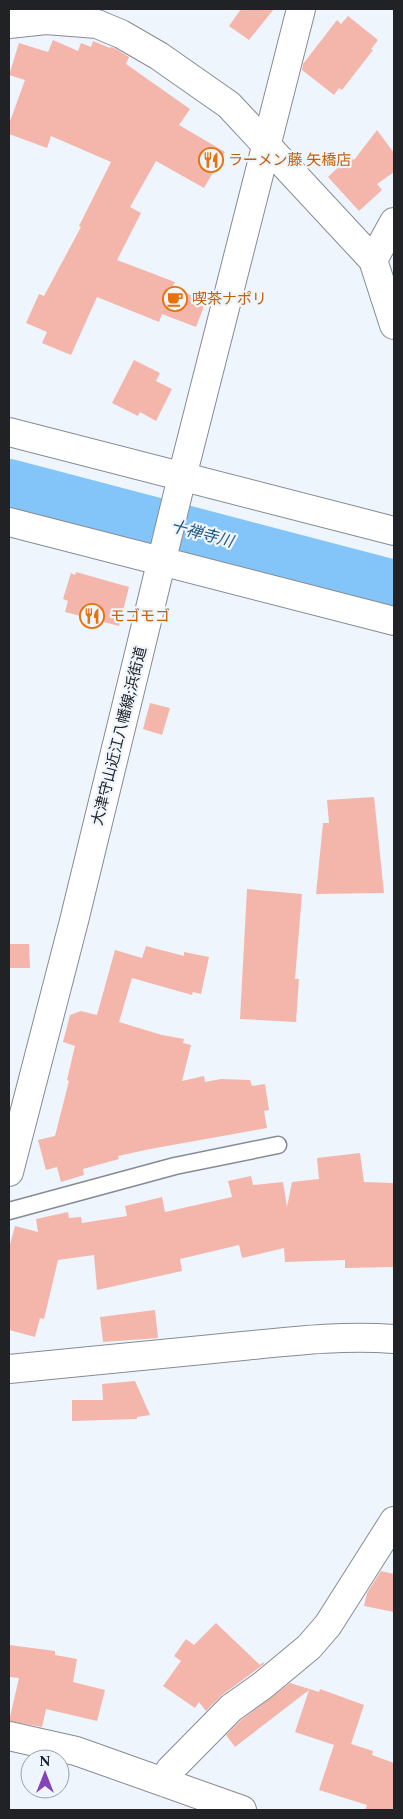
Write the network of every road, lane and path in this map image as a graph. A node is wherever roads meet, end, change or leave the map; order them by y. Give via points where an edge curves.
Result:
1 (301, 9) edge
2 (9, 24) edge
3 (266, 145) junction
4 (394, 222) edge
5 (372, 260) junction
6 (394, 325) edge
7 (9, 432) edge
8 (181, 481) junction
9 (9, 522) edge
10 (394, 532) edge
11 (164, 556) junction
12 (394, 621) edge
13 (278, 1145) dead end
14 (9, 1172) edge
15 (9, 1211) edge
16 (394, 1338) edge
17 (9, 1370) edge
18 (394, 1521) edge
19 (9, 1736) edge
20 (163, 1782) junction
21 (242, 1810) edge

1 - 3 street, 大津守山近江八幡線;浜街道
2 - 3 street via 46,20 98,24 121,34 229,105
3 - 5 street
3 - 8 street, 大津守山近江八幡線;浜街道
4 - 5 street
5 - 6 street
7 - 8 street
8 - 10 street
8 - 11 street, 大津守山近江八幡線;浜街道
9 - 11 street
11 - 12 street
11 - 14 street, 大津守山近江八幡線;浜街道
13 - 15 lane via 175,1166
16 - 17 street via 310,1340
18 - 20 street via 328,1625 309,1647 231,1708 170,1770
19 - 20 street via 76,1750
20 - 21 street

